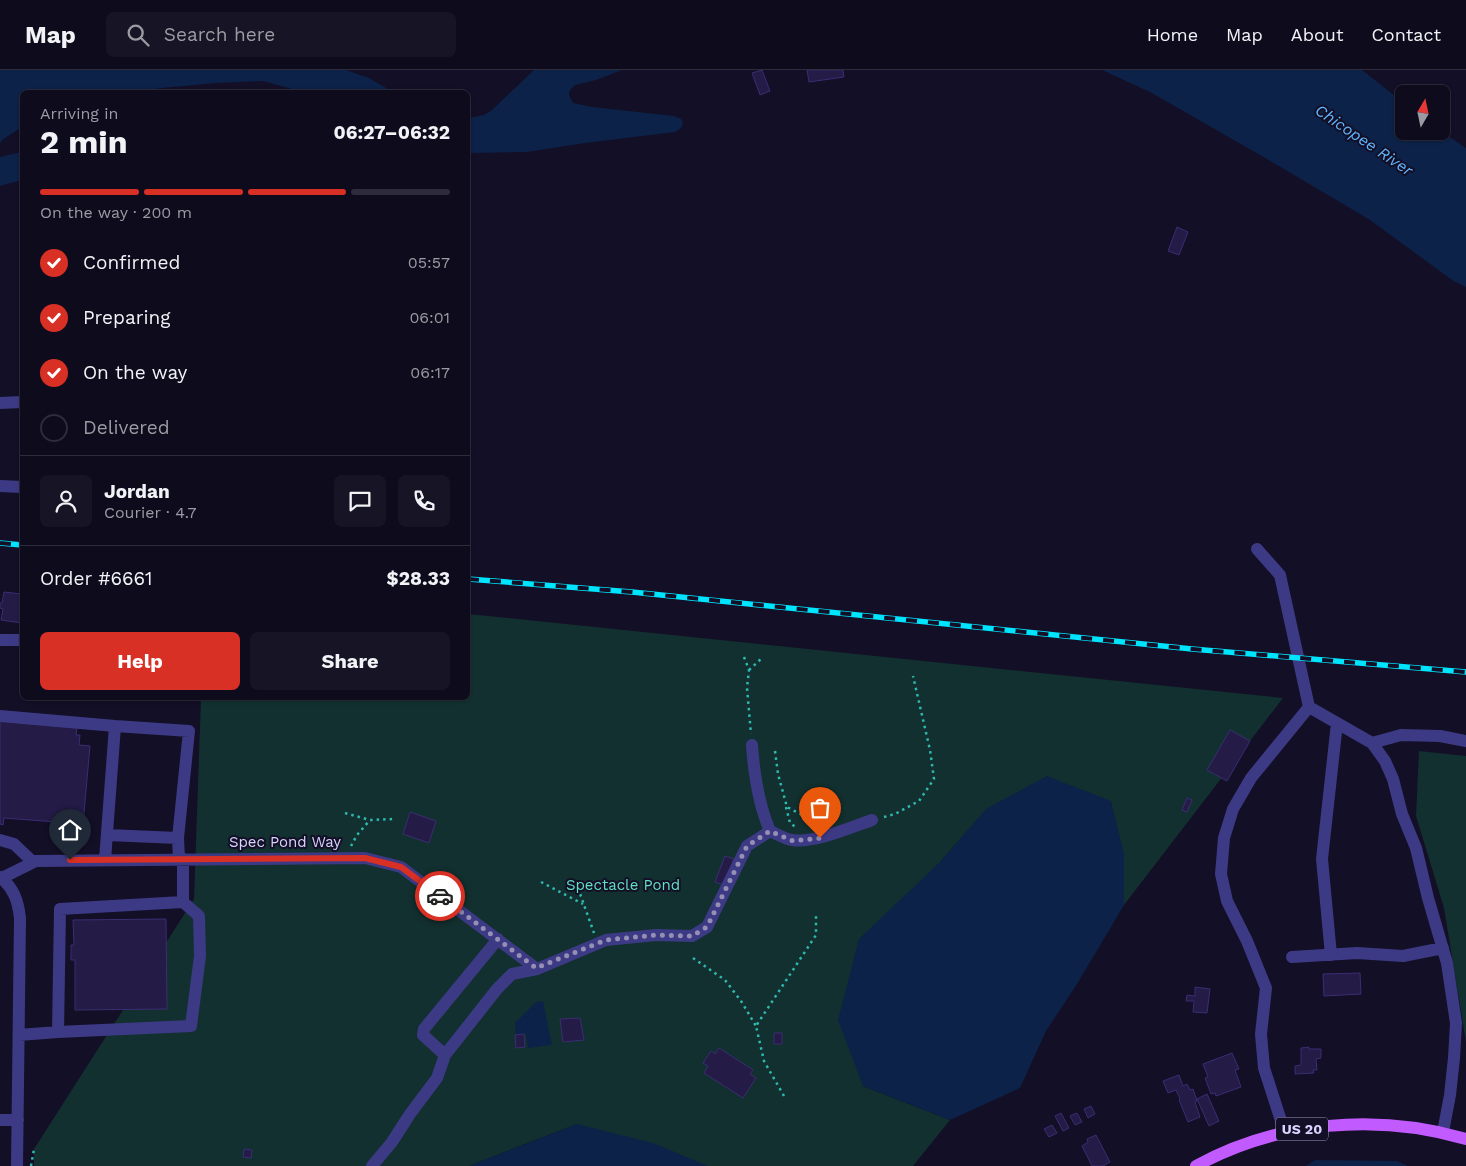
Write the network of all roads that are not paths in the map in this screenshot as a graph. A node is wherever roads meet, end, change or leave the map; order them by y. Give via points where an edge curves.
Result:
1 (0, 402) edge
2 (20, 402) edge
3 (0, 486) edge
4 (20, 487) edge
5 (1257, 549) dead end
6 (0, 640) edge
7 (20, 640) edge
8 (1309, 707) junction
9 (0, 716) edge
10 (1337, 723) junction
11 (115, 726) junction
12 (1466, 741) edge
13 (1372, 743) junction
14 (752, 745) road end
15 (875, 817) road end
16 (770, 831) junction
17 (107, 835) junction
18 (178, 838) junction
19 (0, 840) edge
20 (181, 859) junction
21 (105, 860) junction
22 (33, 862) junction
23 (1, 878) edge
24 (183, 902) junction
25 (498, 940) junction
26 (1442, 948) junction
27 (1331, 955) junction
28 (1292, 957) dead end
29 (536, 968) junction
30 (58, 1032) junction
31 (19, 1035) junction
32 (445, 1055) junction
33 (0, 1120) edge
34 (18, 1120) junction
35 (1443, 1132) junction
36 (1285, 1133) junction
37 (1466, 1140) edge
38 (17, 1166) edge
39 (372, 1166) edge
40 (1196, 1166) edge

1 - 2 street
3 - 4 street
5 - 8 street via 1280,575
6 - 7 street
8 - 10 street
8 - 36 street via 1251,778 1233,809 1224,838 1221,874 1227,901 1266,988 1261,1034 1264,1068
9 - 11 street
10 - 13 street
10 - 27 street via 1322,859
11 - 17 street
11 - 18 street via 189,731
12 - 13 street via 1440,736 1401,735
13 - 26 street via 1386,761 1393,780 1416,848
14 - 16 street via 762,812
15 - 16 street via 820,838 793,841
16 - 29 street via 747,846 707,927 692,936 656,935 606,940
17 - 18 street
17 - 21 street
18 - 20 street
19 - 22 street via 14,844
20 - 21 street, Spec Pond Way
20 - 24 street
20 - 25 street, Spec Pond Way via 365,858 401,867
21 - 22 street, Spec Pond Way
22 - 23 street, Spec Pond Way
23 - 31 street via 15,894 19,905
24 - 30 street via 60,909
24 - 30 street via 199,916 200,956 190,1026
25 - 29 street, Spec Pond Way
25 - 32 street via 424,1029 423,1035
26 - 27 street via 1403,956
26 - 35 street via 1456,1023
27 - 28 street
29 - 32 street via 512,974
30 - 31 street
31 - 34 street
32 - 39 street via 437,1078
33 - 34 street
34 - 38 street
35 - 36 main road, US 20 via 1392,1125 1345,1124
35 - 37 main road, US 20
36 - 40 main road, US 20 via 1236,1147

